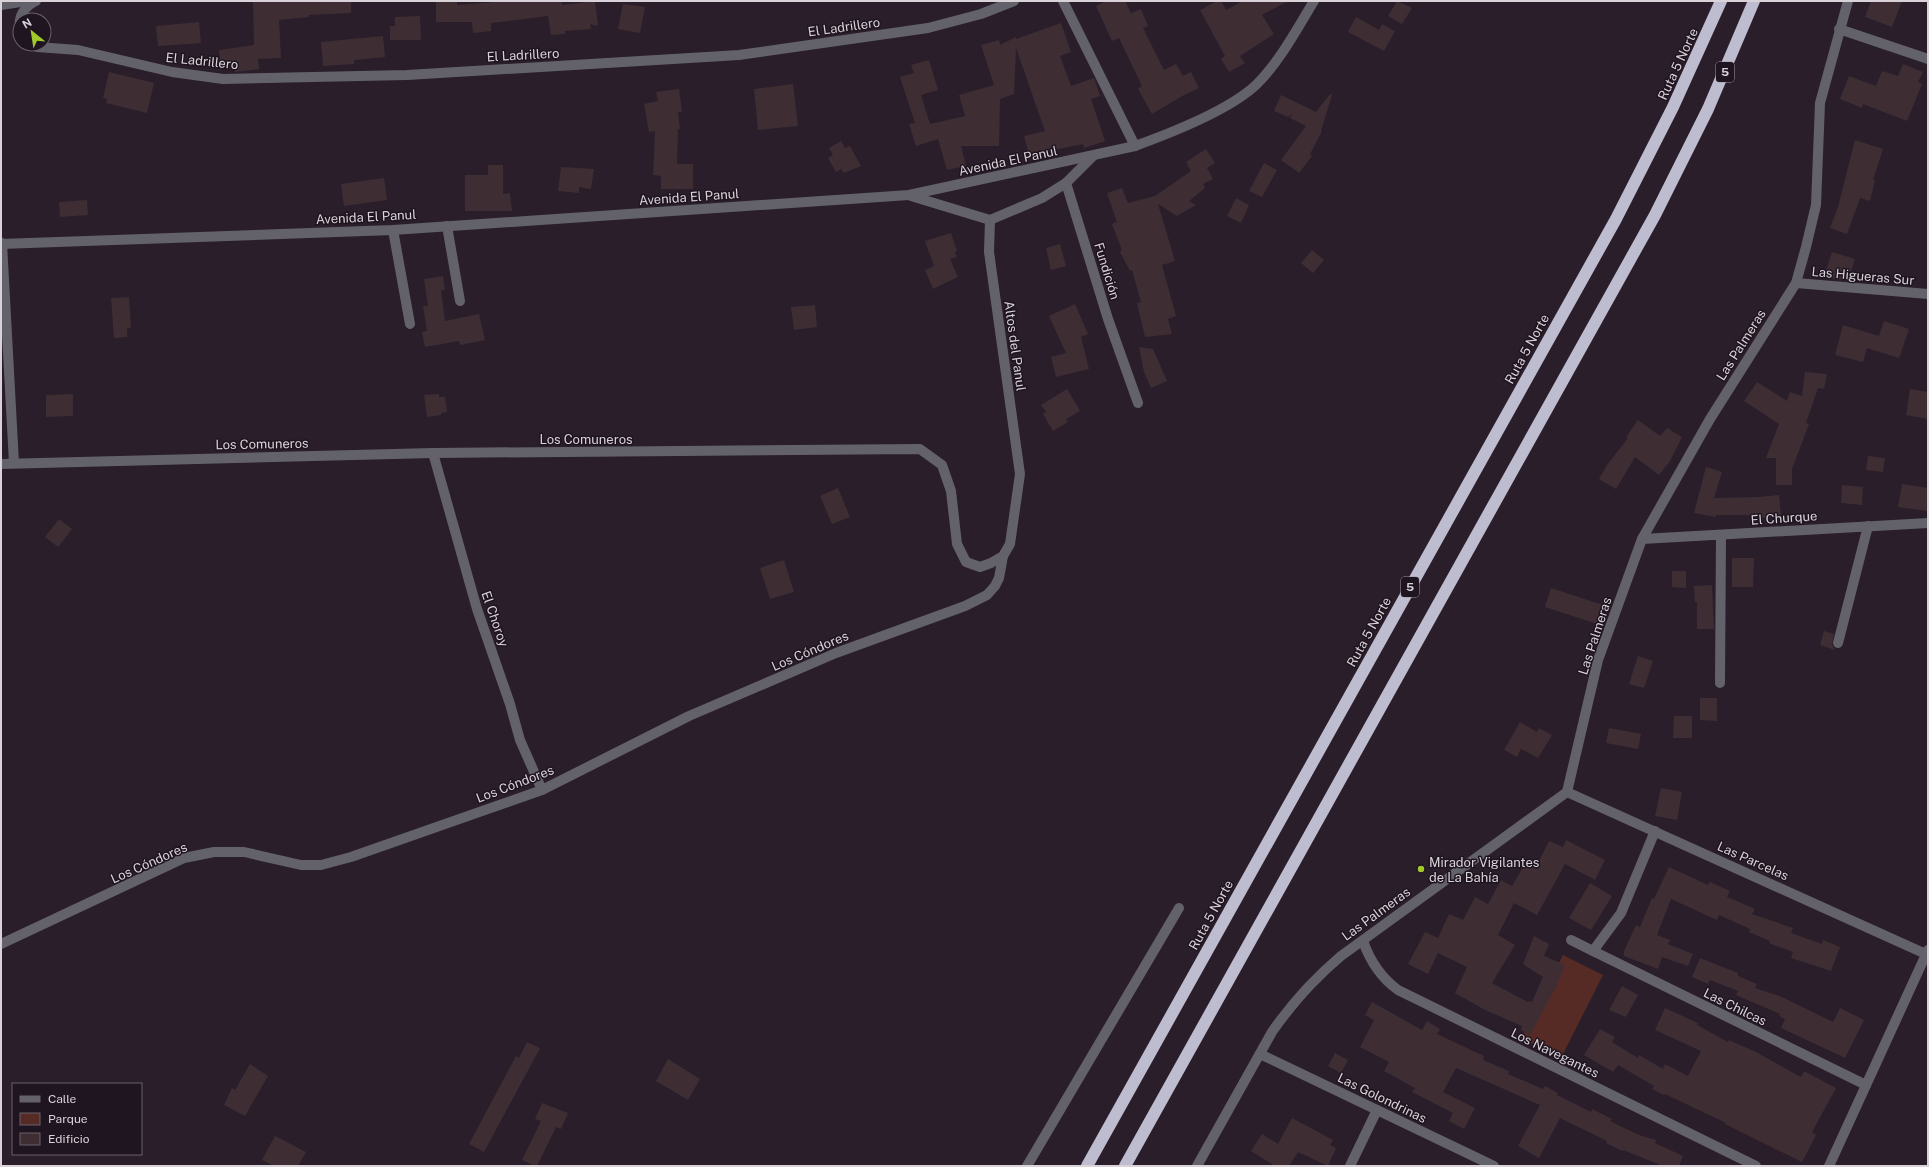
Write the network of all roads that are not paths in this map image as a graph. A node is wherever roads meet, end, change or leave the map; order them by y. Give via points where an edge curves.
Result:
1 (28, 1) edge
2 (36, 1) edge
3 (1014, 1) edge
4 (1063, 1) edge
5 (1314, 1) edge
6 (1721, 1) edge
7 (1754, 1) edge
8 (1848, 1) edge
9 (1, 5) edge
10 (22, 12) edge
11 (1839, 29) junction
12 (52, 48) edge
13 (1928, 59) edge
14 (1135, 146) junction
15 (1094, 155) junction
16 (1066, 183) junction
17 (909, 195) junction
18 (990, 220) junction
19 (447, 226) junction
20 (392, 230) junction
21 (1, 244) edge
22 (1796, 283) junction
23 (1928, 294) edge
24 (460, 301) dead end
25 (410, 324) dead end
26 (1138, 403) dead end
27 (433, 453) junction
28 (14, 463) junction
29 (1, 464) edge
30 (1928, 523) edge
31 (1868, 526) junction
32 (1721, 536) junction
33 (1642, 539) junction
34 (1002, 556) junction
35 (1838, 644) dead end
36 (1720, 683) dead end
37 (542, 790) junction
38 (1567, 792) junction
39 (1655, 831) junction
40 (1179, 908) dead end
41 (1571, 940) dead end
42 (1363, 941) junction
43 (1, 944) edge
44 (1593, 951) junction
45 (1927, 953) edge
46 (1260, 1054) junction
47 (1866, 1085) junction
48 (1377, 1110) junction
49 (1474, 1162) edge
50 (1027, 1166) edge
51 (1087, 1166) edge
52 (1125, 1166) edge
53 (1197, 1166) edge
54 (1350, 1166) edge
55 (1494, 1166) edge
56 (1756, 1166) edge
57 (1829, 1166) edge

1 - 9 street
2 - 10 street
3 - 12 street, El Ladrillero via 981,14 928,28 739,55 407,75 223,79 172,72 78,50
4 - 14 street
5 - 14 street, Avenida El Panul via 1272,66 1257,84 1217,110
6 - 51 highway, Ruta 5 Norte / 5 via 1674,107 1616,219
7 - 52 highway, 5 via 1708,109 1655,215
8 - 11 street, Las Palmeras
11 - 13 street
11 - 22 street, Las Palmeras via 1820,103 1816,205
14 - 15 street, Avenida El Panul
15 - 16 street
15 - 17 street, Avenida El Panul
16 - 18 street via 1042,198
16 - 26 street, Fundición via 1108,319
17 - 18 street
17 - 19 street, Avenida El Panul
18 - 34 street, Altos del Panul via 989,252 1020,474 1010,544
19 - 20 street, Avenida El Panul
19 - 24 street
20 - 21 street, Avenida El Panul
20 - 25 street
21 - 28 street
22 - 23 street, Las Higueras Sur
22 - 33 street, Las Palmeras via 1710,419
27 - 28 street, Los Comuneros
27 - 34 street, Los Comuneros via 920,450 942,465 951,491 957,544 966,562 980,567
27 - 37 street, El Choroy via 477,609 520,740
28 - 29 street, Los Comuneros
30 - 31 street, El Churque
31 - 32 street, El Churque
31 - 35 street
32 - 33 street, El Churque
32 - 36 street
33 - 38 street, Las Palmeras via 1598,660
34 - 37 street, Los Cóndores via 999,578 995,586 965,606 836,653 696,713
37 - 43 street, Los Cóndores via 351,858 322,865 301,865 244,852 214,852 184,858
38 - 39 street, Las Parcelas
38 - 42 street, Las Palmeras
39 - 44 street via 1621,913
39 - 45 street, Las Parcelas
40 - 50 street
41 - 44 street, Las Chilcas
42 - 46 street, Las Palmeras via 1326,968 1304,991 1287,1011
42 - 56 street, Los Navegantes via 1375,967 1398,990
44 - 47 street, Las Chilcas
45 - 47 street
46 - 48 street, Las Golondrinas
46 - 53 street, Las Palmeras
47 - 57 street
48 - 49 street, Las Golondrinas
48 - 54 street
49 - 55 street, Las Golondrinas

